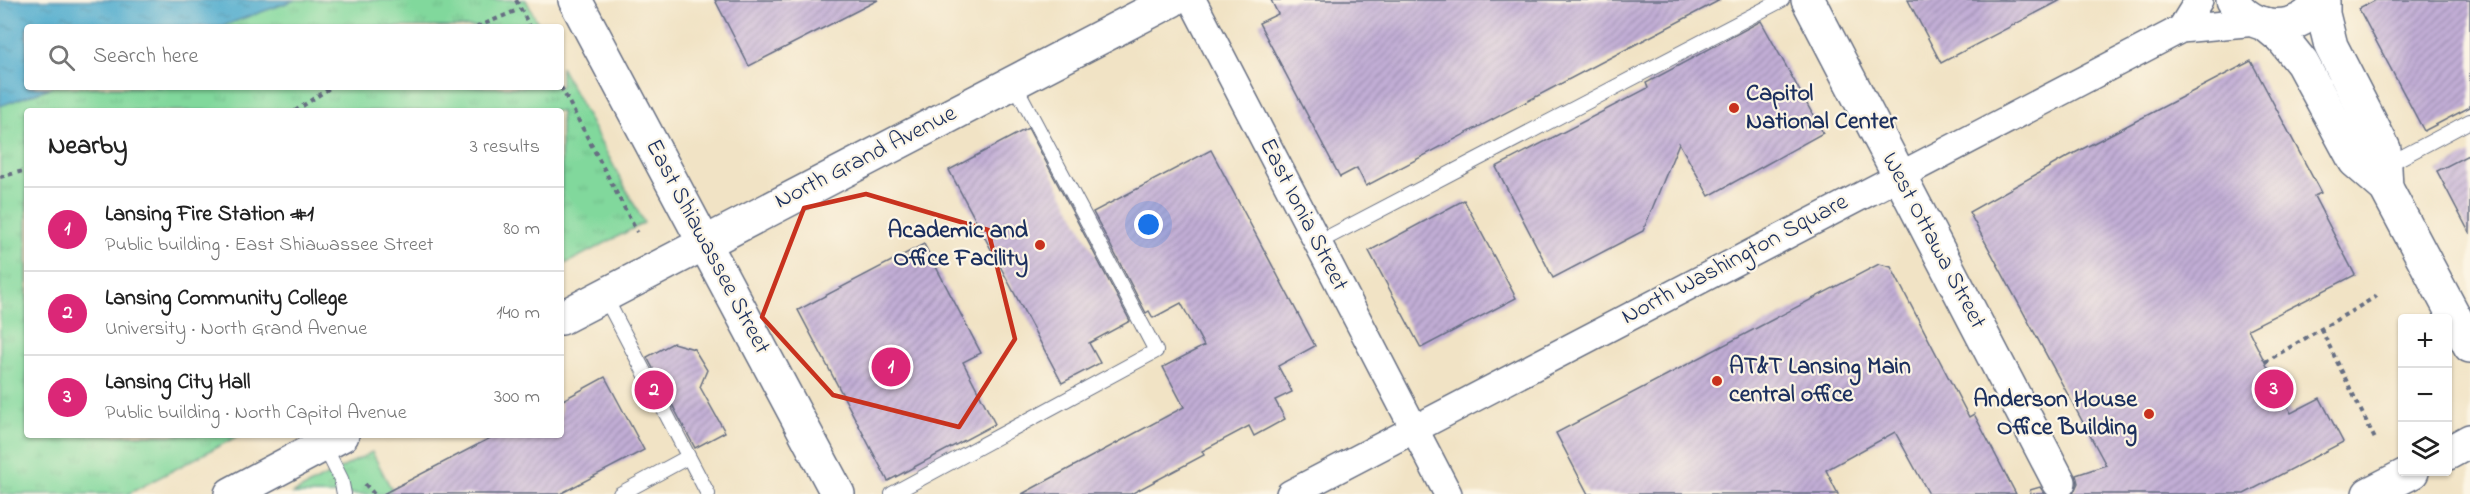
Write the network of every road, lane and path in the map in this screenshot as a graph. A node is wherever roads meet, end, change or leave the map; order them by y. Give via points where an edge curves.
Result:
1 (516, 0) edge
2 (575, 0) edge
3 (1172, 0) edge
4 (1192, 0) edge
5 (1782, 0) edge
6 (1808, 0) edge
7 (2199, 0) edge
8 (2321, 0) edge
9 (520, 9) junction
10 (2252, 15) edge
11 (484, 24) edge
12 (528, 24) edge
13 (2181, 28) junction
14 (1013, 82) junction
15 (326, 90) edge
16 (563, 90) edge
17 (300, 108) edge
18 (2470, 122) edge
19 (24, 171) edge
20 (1898, 174) junction
21 (0, 177) edge
22 (2386, 177) junction
23 (638, 231) dead end
24 (705, 241) junction
25 (1317, 243) junction
26 (604, 295) junction
27 (2377, 296) dead end
28 (564, 316) edge
29 (2321, 329) junction
30 (2470, 346) edge
31 (2265, 362) dead end
32 (1414, 430) junction
33 (333, 440) edge
34 (2376, 441) dead end
35 (2470, 441) edge
36 (2452, 451) edge
37 (688, 457) junction
38 (2403, 476) edge
39 (2059, 482) dead end
40 (365, 484) dead end
41 (231, 494) edge
42 (344, 494) edge
43 (374, 494) edge
44 (620, 494) edge
45 (708, 494) edge
46 (838, 494) edge
47 (892, 494) edge
48 (1290, 494) edge
49 (1448, 494) edge
50 (2369, 494) edge

1 - 9 path
2 - 24 street, East Shiawassee Street
3 - 14 street, North Grand Avenue
4 - 25 street, East Ionia Street
5 - 25 lane
6 - 20 street, West Ottawa Street
7 - 13 street
8 - 10 street via 2305,17 2290,25
8 - 22 street via 2331,46 2384,149
9 - 11 path
9 - 12 path
10 - 13 street
10 - 22 street via 2282,38 2302,63 2355,161
13 - 20 street, North Washington Square
14 - 24 street, North Grand Avenue
14 - 47 lane via 1156,351
15 - 17 path
16 - 23 path
18 - 22 lane
19 - 21 path
20 - 32 street, North Washington Square
20 - 39 street, West Ottawa Street
22 - 30 street
24 - 26 street, North Grand Avenue
24 - 46 street, East Shiawassee Street
25 - 32 street, East Ionia Street
26 - 28 street, North Grand Avenue
26 - 37 lane
27 - 29 path
29 - 31 path
29 - 34 path
32 - 48 street, North Washington Square
32 - 49 street, East Ionia Street
33 - 41 street
33 - 42 lane
35 - 36 street
37 - 44 lane
37 - 45 lane
38 - 50 street
40 - 43 path

